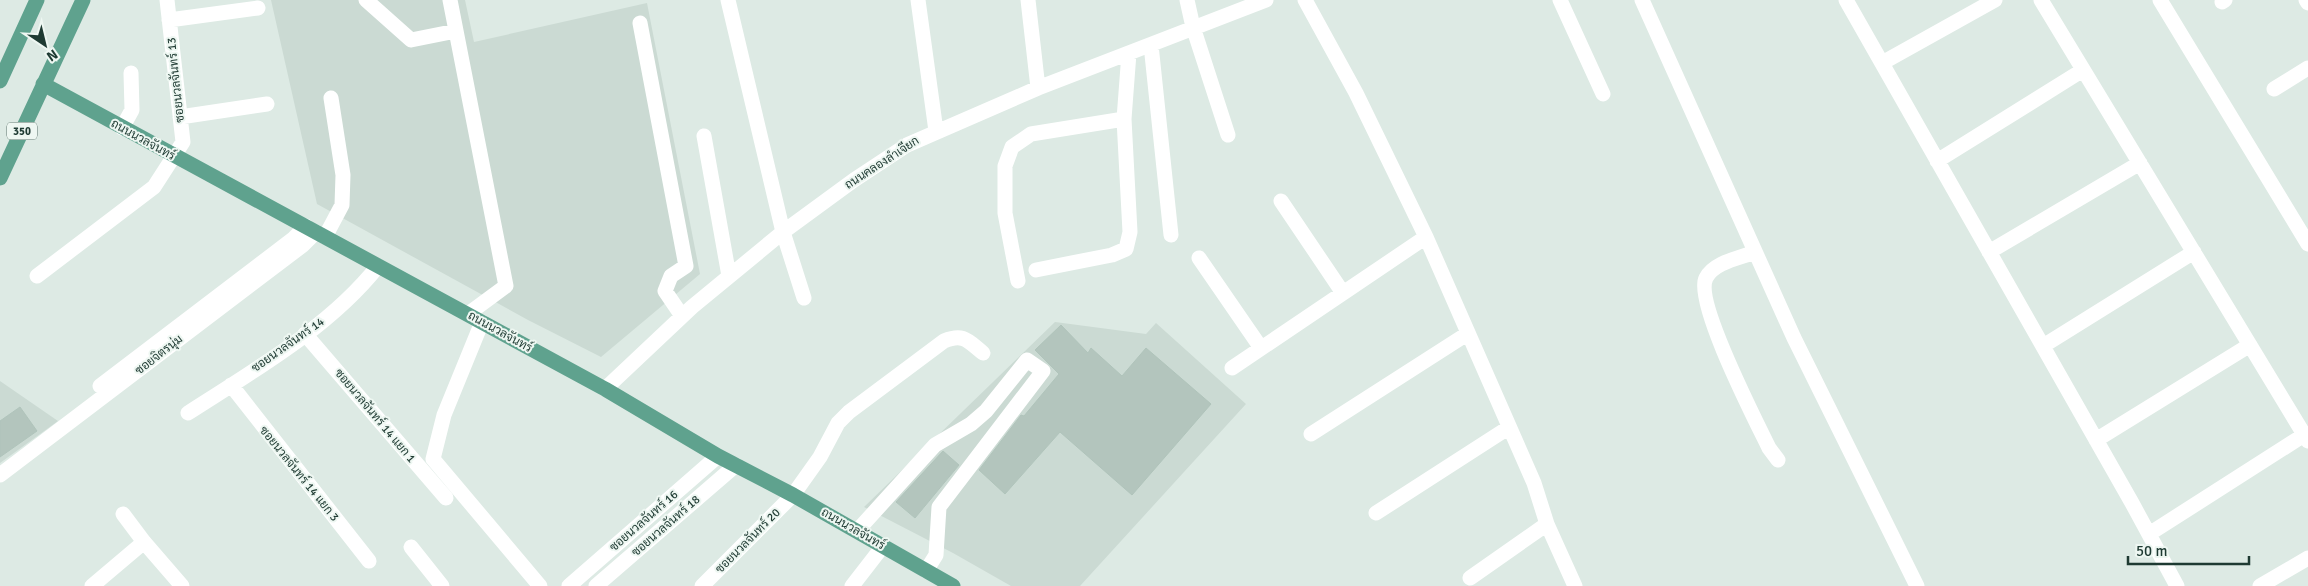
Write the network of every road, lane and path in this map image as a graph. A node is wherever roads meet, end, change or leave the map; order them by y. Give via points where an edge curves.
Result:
1 (37, 0) edge
2 (83, 0) edge
3 (167, 0) edge
4 (366, 0) edge
5 (450, 0) edge
6 (728, 0) edge
7 (918, 0) edge
8 (1028, 0) edge
9 (1187, 0) edge
10 (1266, 0) edge
11 (1305, 0) edge
12 (1560, 0) edge
13 (1642, 0) edge
14 (1846, 0) edge
15 (1995, 0) edge
16 (2041, 0) edge
17 (2160, 0) edge
18 (2306, 0) edge
19 (2308, 3) edge
20 (258, 8) dead end
21 (169, 20) junction
22 (640, 23) dead end
23 (1193, 28) junction
24 (456, 31) junction
25 (1151, 45) junction
26 (1129, 54) junction
27 (4, 62) edge
28 (1882, 63) junction
29 (2308, 68) edge
30 (2083, 70) junction
31 (131, 73) dead end
32 (0, 81) edge
33 (44, 84) junction
34 (1038, 88) junction
35 (2274, 89) dead end
36 (1602, 94) dead end
37 (331, 98) dead end
38 (267, 104) dead end
39 (180, 117) junction
40 (1124, 119) junction
41 (122, 128) junction
42 (936, 131) junction
43 (1228, 135) dead end
44 (704, 136) dead end
45 (175, 158) junction
46 (1937, 161) junction
47 (2140, 163) junction
48 (0, 178) edge
49 (1281, 201) dead end
50 (316, 232) junction
51 (783, 232) junction
52 (1171, 235) dead end
53 (1426, 237) junction
54 (2308, 244) edge
55 (1755, 252) junction
56 (1989, 252) junction
57 (2194, 252) junction
58 (1199, 258) dead end
59 (378, 266) junction
60 (1036, 270) dead end
61 (37, 276) dead end
62 (729, 276) junction
63 (1018, 281) dead end
64 (1343, 293) junction
65 (804, 298) dead end
66 (468, 314) junction
67 (682, 316) junction
68 (482, 322) junction
69 (305, 334) junction
70 (1467, 334) junction
71 (2250, 345) junction
72 (2043, 346) junction
73 (1261, 348) junction
74 (983, 353) dead end
75 (1232, 368) dead end
76 (100, 386) dead end
77 (231, 386) junction
78 (604, 389) junction
79 (188, 413) dead end
80 (1508, 428) junction
81 (1311, 434) dead end
82 (2306, 438) edge
83 (2096, 440) junction
84 (718, 456) junction
85 (1778, 460) dead end
86 (736, 466) junction
87 (0, 474) edge
88 (793, 495) junction
89 (446, 498) dead end
90 (1376, 513) dead end
91 (123, 514) dead end
92 (1547, 524) junction
93 (857, 531) junction
94 (2149, 534) junction
95 (144, 542) junction
96 (883, 546) junction
97 (411, 547) dead end
98 (2308, 558) edge
99 (369, 561) dead end
100 (926, 571) junction
101 (1470, 578) dead end
102 (92, 586) edge
103 (182, 586) edge
104 (442, 586) edge
105 (540, 586) edge
106 (570, 586) edge
107 (596, 586) edge
108 (702, 586) edge
109 (852, 586) edge
110 (953, 586) edge
111 (1575, 586) edge
112 (1917, 586) edge
113 (2177, 586) edge
114 (2260, 586) edge

1 - 27 main road
2 - 33 main road, 350
3 - 21 street, ซอยนวลจันทร์ 13
4 - 24 street via 411,40
5 - 24 street
6 - 51 street
7 - 42 street
8 - 34 street
9 - 23 street
10 - 23 street, ถนนคลองลำเจียก
11 - 53 street via 1356,93
12 - 36 street
13 - 55 street
14 - 28 street
15 - 28 street
16 - 30 street
17 - 54 street
18 - 19 street
20 - 21 street
21 - 39 street, ซอยนวลจันทร์ 13
22 - 67 street via 686,266 671,276 665,291
23 - 25 street, ถนนคลองลำเจียก
23 - 43 street
24 - 66 street via 506,286
25 - 26 street, ถนนคลองลำเจียก
25 - 52 street
26 - 34 street, ถนนคลองลำเจียก
26 - 40 street
27 - 32 main road
28 - 46 street
29 - 35 street
30 - 46 street
30 - 47 street
31 - 41 street via 132,110
33 - 41 main road, ถนนนวลจันทร์
33 - 48 main road, 350
34 - 42 street, ถนนคลองลำเจียก
37 - 50 street via 343,175 342,205
38 - 39 street
39 - 45 street, ซอยนวลจันทร์ 13 via 183,142
40 - 60 street via 1130,232 1126,249 1112,255
40 - 63 street via 1031,134 1012,147 1005,166 1005,213
41 - 45 main road, ถนนนวลจันทร์
42 - 51 street, ถนนคลองลำเจียก via 907,144
44 - 62 street
45 - 50 main road, ถนนนวลจันทร์
45 - 61 street, ซอยนวลจันทร์ 13 via 154,187
46 - 56 street
47 - 56 street
47 - 57 street
49 - 64 street
50 - 59 main road, ถนนนวลจันทร์
50 - 76 street via 293,239
50 - 87 street, ซอยจิตรนุ่ม
51 - 62 street, ถนนคลองลำเจียก
51 - 65 street
53 - 64 street
53 - 70 street
55 - 85 street via 1726,262 1710,272 1704,280 1704,291 1727,361 1769,448
55 - 112 street
56 - 72 street
57 - 71 street
57 - 72 street
58 - 73 street
59 - 66 main road, ถนนนวลจันทร์
59 - 69 street, ซอยนวลจันทร์ 14 via 345,303
62 - 67 street, ถนนคลองลำเจียก
64 - 73 street
66 - 68 main road, ถนนนวลจันทร์
67 - 78 street, ถนนคลองลำเจียก
68 - 78 main road, ถนนนวลจันทร์
68 - 105 street via 444,415 433,459
69 - 77 street, ซอยนวลจันทร์ 14
69 - 89 street, ซอยนวลจันทร์ 14 แยก 1
70 - 80 street
70 - 81 street
71 - 82 street
71 - 83 street
72 - 83 street
73 - 75 street
74 - 88 street, ซอยนวลจันทร์ 20 via 964,338 944,341 838,423 820,457
77 - 79 street, ซอยนวลจันทร์ 14
77 - 99 street, ซอยนวลจันทร์ 14 แยก 3
78 - 84 main road, ถนนนวลจันทร์
80 - 90 street
80 - 92 street via 1534,483
82 - 94 street
83 - 94 street
84 - 86 main road, ถนนนวลจันทร์
84 - 106 street, ซอยนวลจันทร์ 16
86 - 88 main road, ถนนนวลจันทร์
86 - 107 street, ซอยนวลจันทร์ 18
88 - 93 main road, ถนนนวลจันทร์
88 - 108 street, ซอยนวลจันทร์ 20
91 - 95 street
92 - 101 street
92 - 111 street
93 - 96 main road, ถนนนวลจันทร์
93 - 100 street via 935,445 986,411 1027,360 1044,371 939,508 936,555
94 - 113 street
95 - 102 street
95 - 103 street
96 - 100 main road, ถนนนวลจันทร์
96 - 109 street
97 - 104 street
98 - 114 street
100 - 110 main road, ถนนนวลจันทร์

